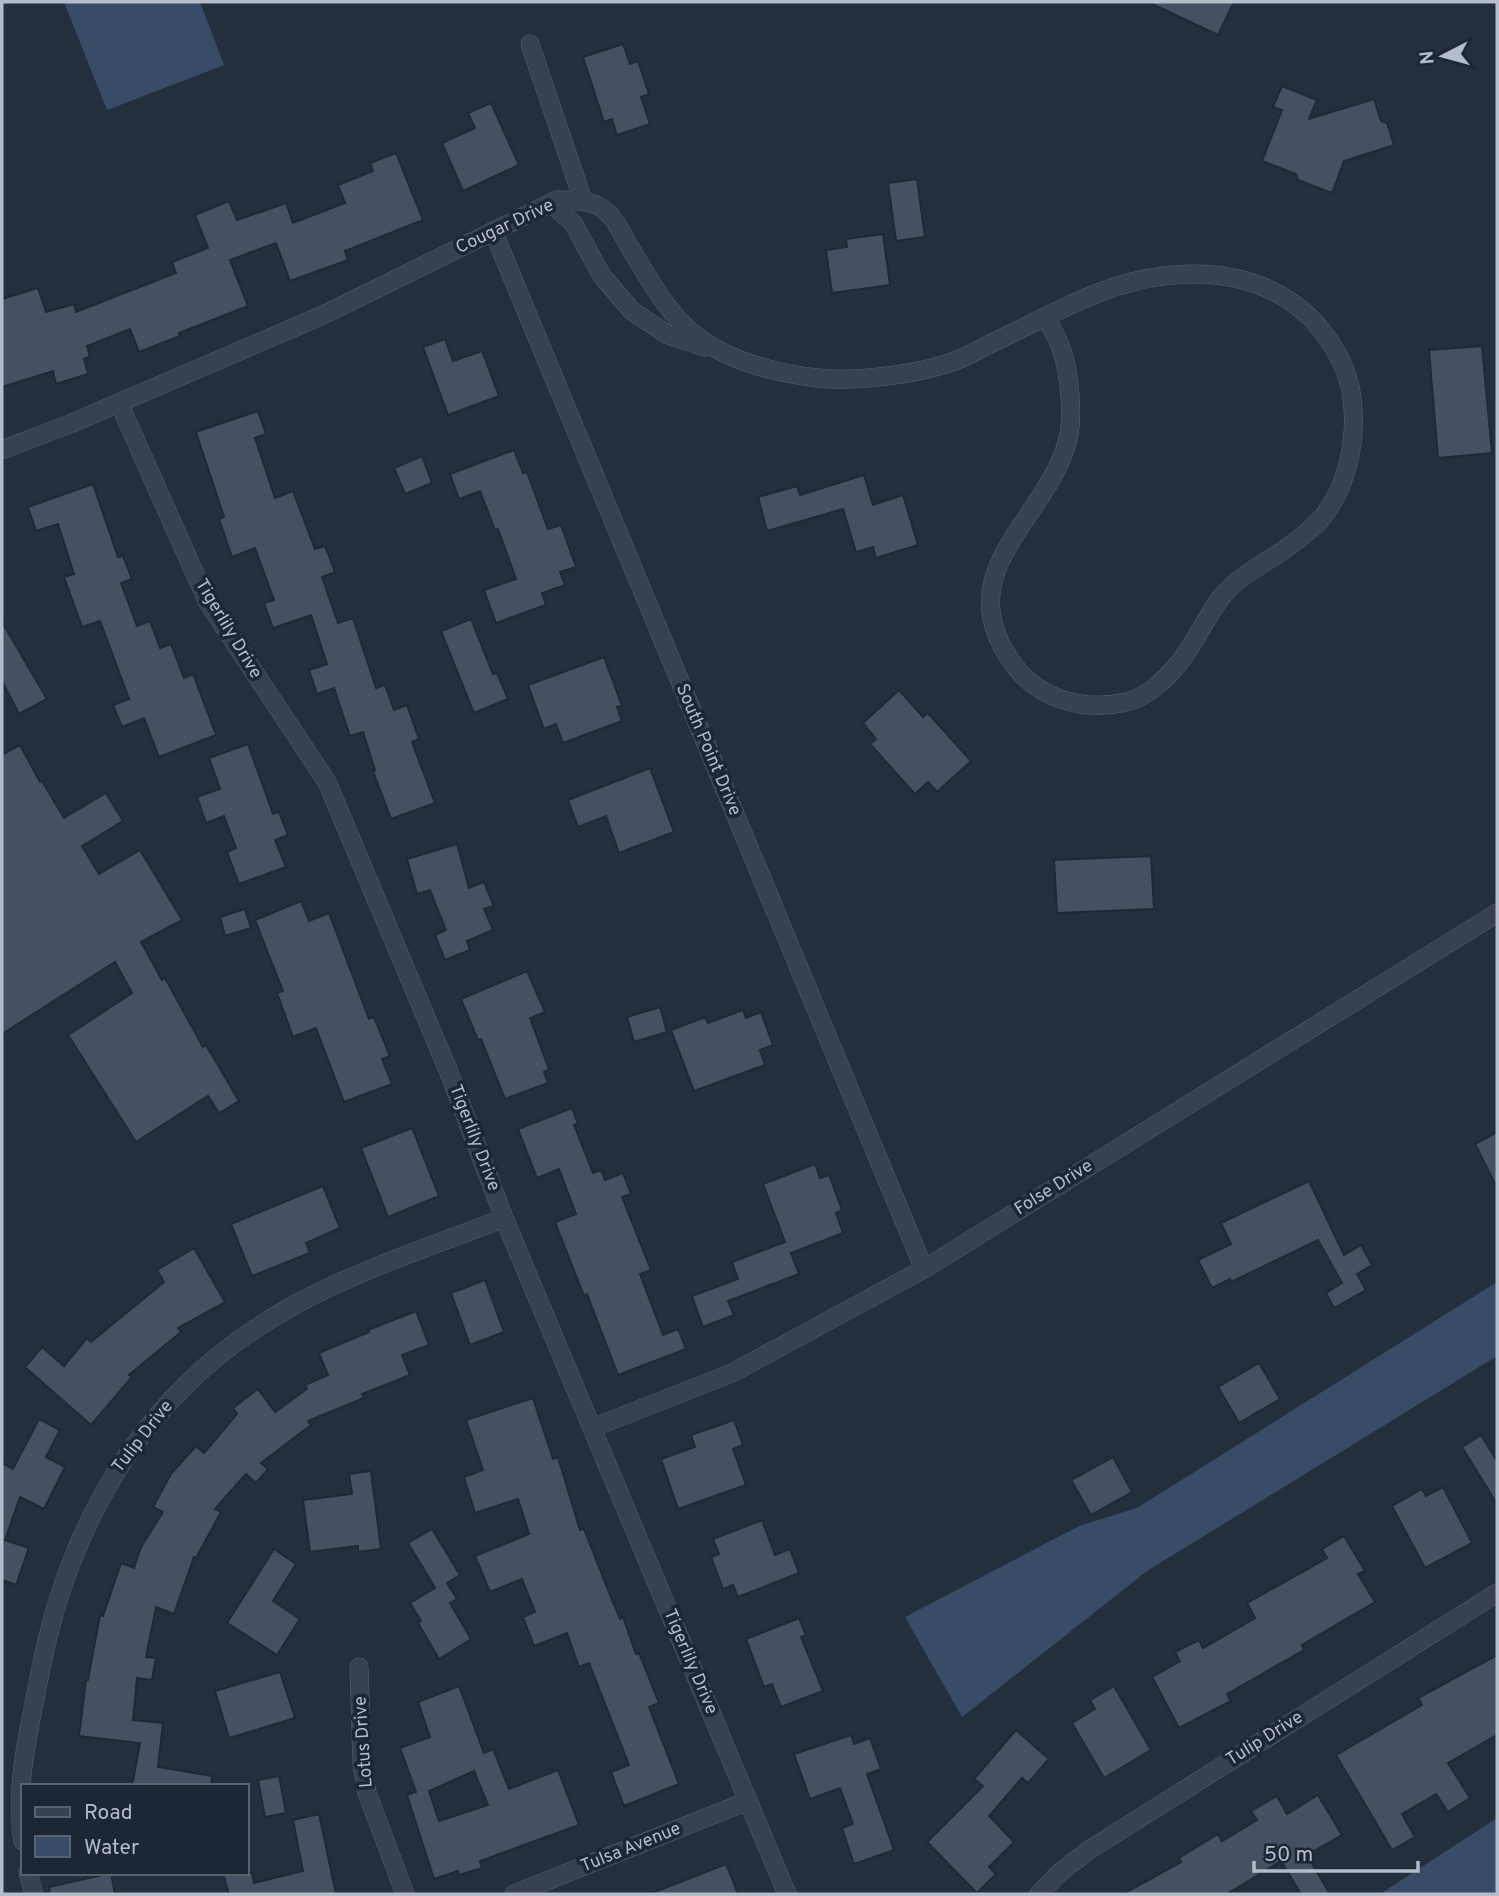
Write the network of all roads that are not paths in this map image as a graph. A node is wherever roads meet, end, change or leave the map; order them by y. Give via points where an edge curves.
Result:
1 (530, 44) dead end
2 (583, 200) junction
3 (551, 203) junction
4 (493, 232) junction
5 (1046, 317) junction
6 (722, 353) junction
7 (119, 403) junction
8 (2, 450) edge
9 (1497, 913) edge
10 (504, 1218) junction
11 (924, 1269) junction
12 (592, 1427) junction
13 (1497, 1593) edge
14 (359, 1667) dead end
15 (21, 1784) edge
16 (21, 1788) edge
17 (748, 1801) junction
18 (21, 1812) edge
19 (29, 1875) edge
20 (34, 1894) edge
21 (405, 1894) edge
22 (514, 1894) edge
23 (787, 1894) edge
24 (1039, 1894) edge

1 - 2 street
2 - 3 street, Cougar Drive
2 - 6 street via 608,213 658,294 692,333
3 - 4 street, Cougar Drive
3 - 6 street via 573,223 602,276 632,312 668,335
4 - 7 street, Cougar Drive via 323,315
4 - 11 street, South Point Drive
5 - 5 street via 1142,279 1211,273 1260,284 1282,295 1318,327 1340,360 1352,403 1354,431 1346,473 1318,522 1226,591 1180,662 1139,698 1126,702 1086,705 1060,701 1014,666 994,633 990,601 1002,553 1048,485 1067,443 1071,405 1062,351
5 - 6 street via 951,363 922,371 815,378
7 - 8 street, Cougar Drive
7 - 10 street, Tigerlily Drive via 207,601 327,782 448,1070
9 - 11 street, Folse Drive
10 - 12 street, Tigerlily Drive
10 - 15 street, Tulip Drive via 298,1303 254,1330 174,1397 115,1472 65,1573 51,1623
11 - 12 street, Folse Drive via 732,1373
12 - 17 street, Tigerlily Drive
13 - 24 street, Tulip Drive via 1089,1850
14 - 21 street, Lotus Drive via 367,1793
16 - 18 street, Tulip Drive
17 - 22 street, Tulsa Avenue
17 - 23 street, Tigerlily Drive
19 - 20 street

